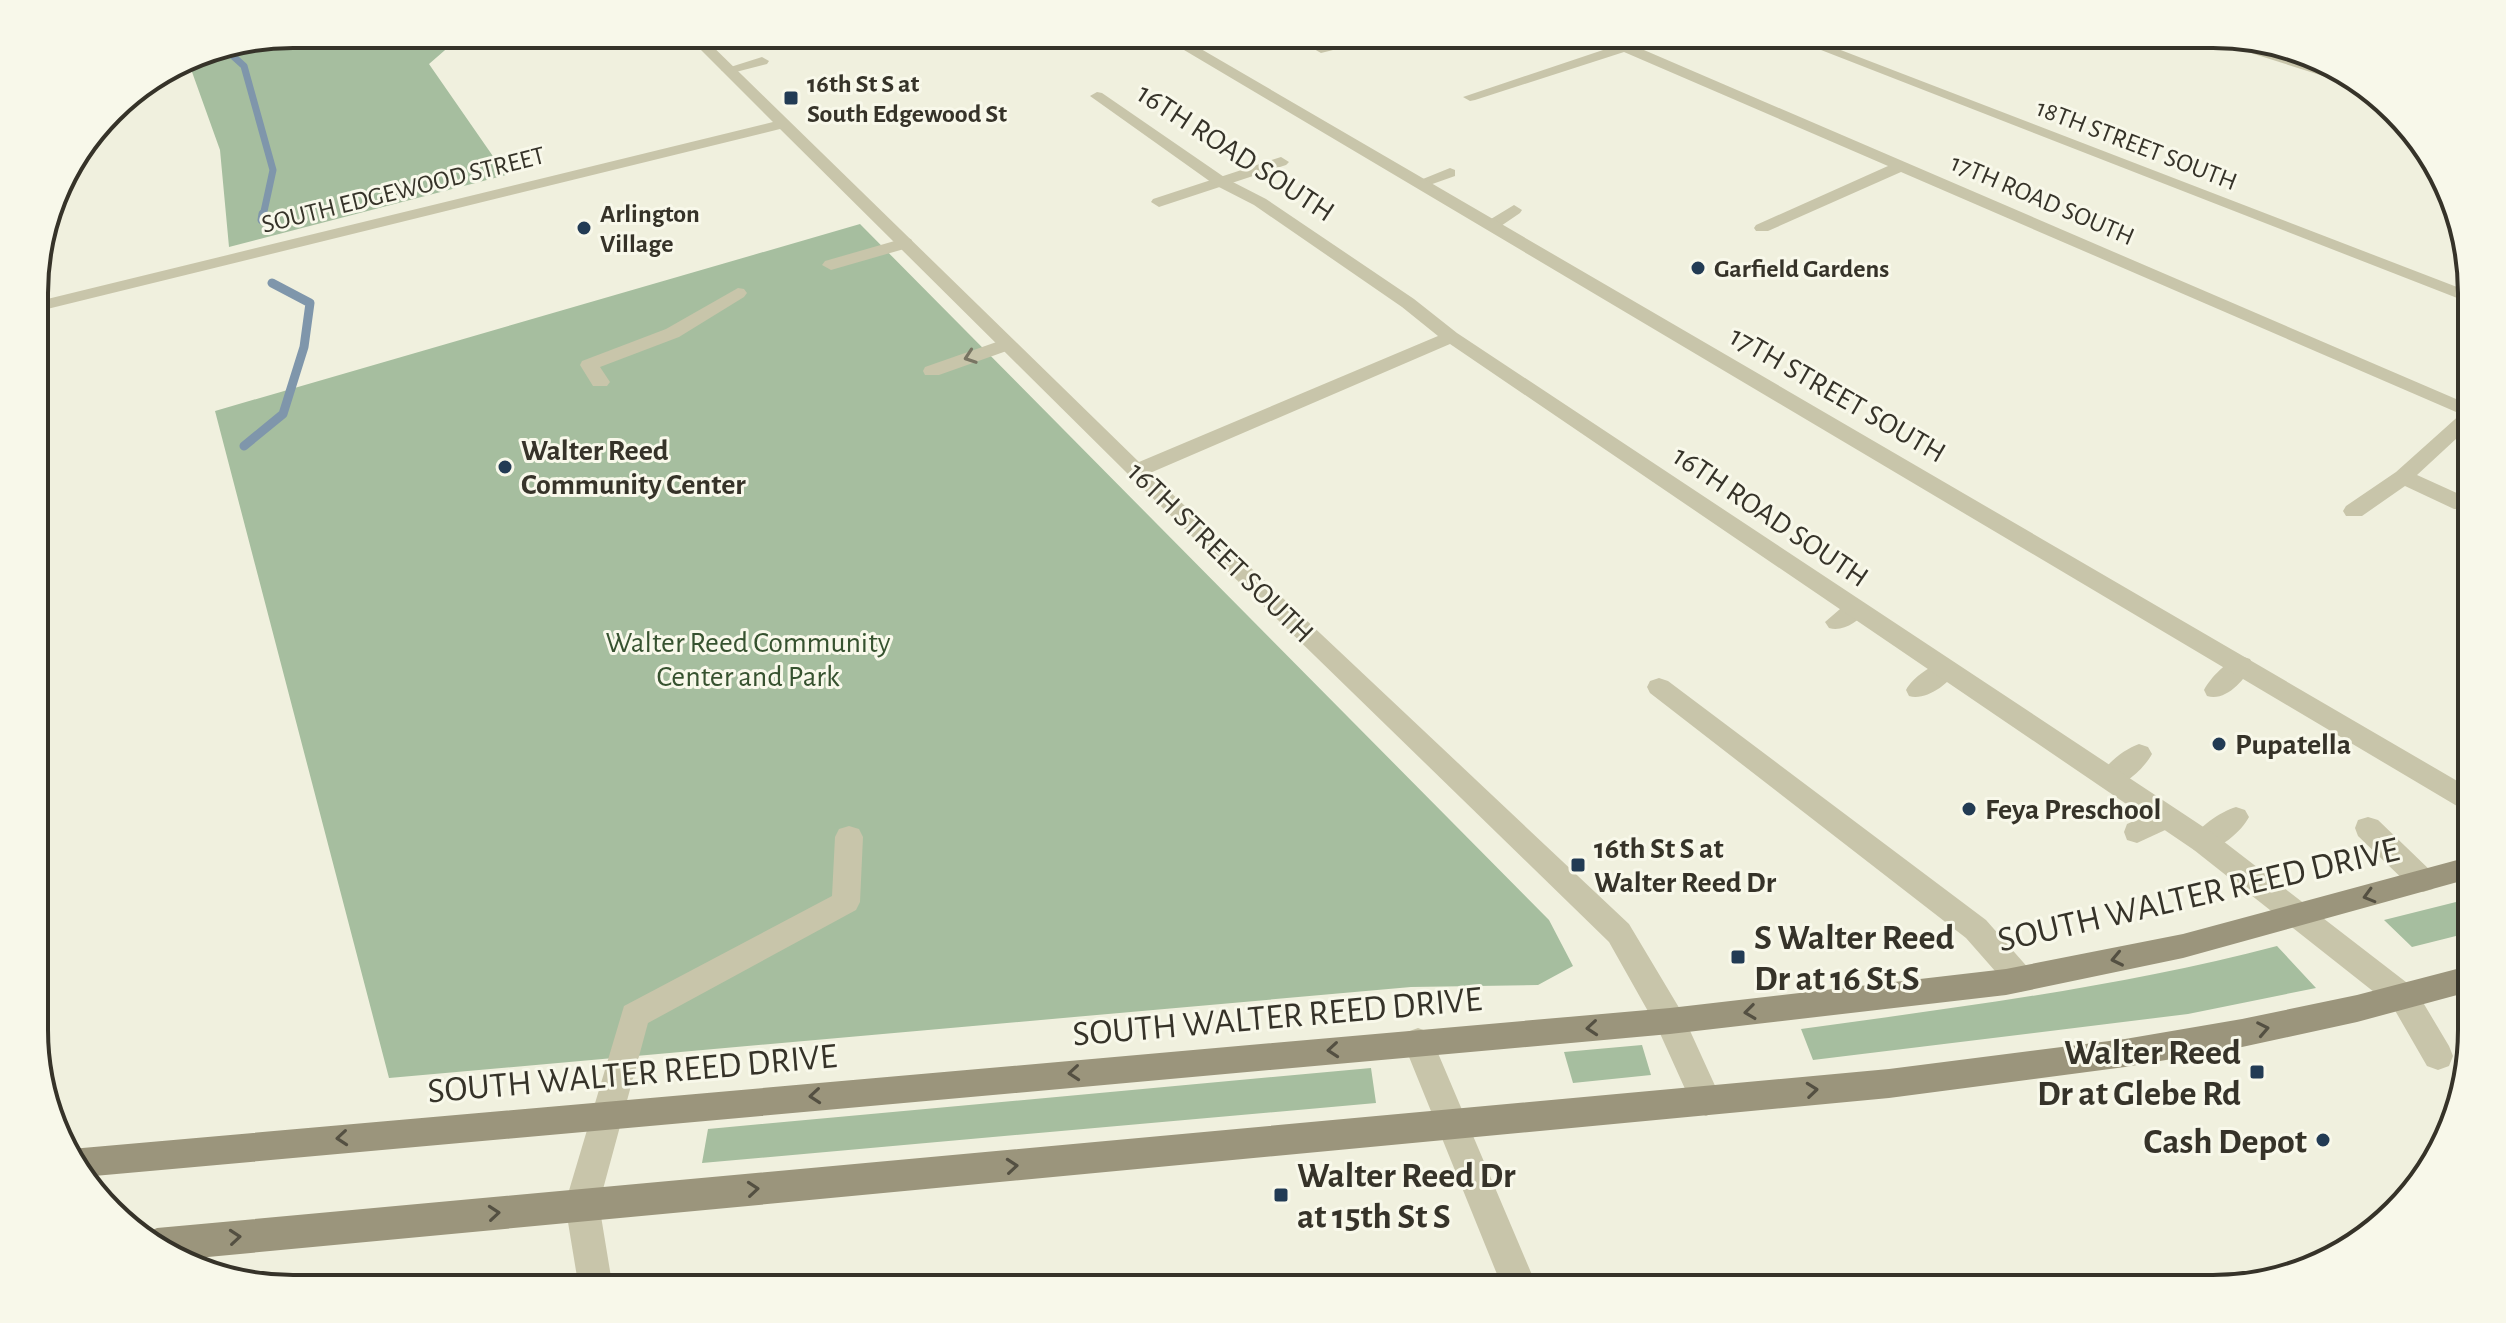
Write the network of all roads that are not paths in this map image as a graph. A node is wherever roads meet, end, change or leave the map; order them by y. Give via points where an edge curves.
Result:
1 (706, 48) edge
2 (1191, 48) edge
3 (1322, 48) edge
4 (1622, 48) edge
5 (1627, 48) edge
6 (1823, 48) edge
7 (1326, 50) dead end
8 (2253, 52) edge
9 (762, 61) dead end
10 (728, 70) junction
11 (2323, 74) edge
12 (1097, 96) dead end
13 (1470, 97) dead end
14 (784, 124) junction
15 (1281, 162) dead end
16 (1901, 166) junction
17 (1450, 173) dead end
18 (1221, 182) junction
19 (1421, 183) junction
20 (1159, 202) dead end
21 (1514, 210) dead end
22 (1492, 225) junction
23 (1762, 228) dead end
24 (905, 243) junction
25 (831, 265) dead end
26 (738, 293) dead end
27 (2458, 293) edge
28 (49, 304) edge
29 (1451, 337) junction
30 (1008, 344) junction
31 (932, 371) dead end
32 (600, 382) dead end
33 (2458, 409) edge
34 (2458, 425) edge
35 (1136, 471) junction
36 (2403, 477) junction
37 (2458, 502) edge
38 (2354, 511) dead end
39 (2241, 665) junction
40 (1946, 669) junction
41 (1659, 687) dead end
42 (1918, 690) dead end
43 (2216, 690) dead end
44 (2139, 754) dead end
45 (2110, 779) junction
46 (2458, 794) edge
47 (2236, 817) dead end
48 (2167, 818) junction
49 (2368, 828) dead end
50 (2137, 832) dead end
51 (849, 837) dead end
52 (2204, 842) junction
53 (2458, 871) edge
54 (2423, 881) junction
55 (2299, 916) junction
56 (2020, 979) junction
57 (2458, 982) edge
58 (2404, 998) junction
59 (1670, 1021) junction
60 (1418, 1042) junction
61 (2438, 1056) dead end
62 (1706, 1101) junction
63 (607, 1115) junction
64 (1453, 1126) junction
65 (87, 1161) edge
66 (582, 1204) junction
67 (173, 1243) edge
68 (1515, 1274) edge
69 (594, 1275) edge

1 - 10 street, 16TH STREET SOUTH
2 - 19 street, 17TH STREET SOUTH
3 - 7 street
4 - 13 street
5 - 16 street, 17TH ROAD SOUTH
6 - 27 street, 18TH STREET SOUTH
8 - 11 street
9 - 10 street
10 - 14 street, 16TH STREET SOUTH
12 - 18 street, 16TH ROAD SOUTH
14 - 24 street, 16TH STREET SOUTH
14 - 28 street, SOUTH EDGEWOOD STREET
15 - 18 street
16 - 23 street
16 - 33 street, 17TH ROAD SOUTH
17 - 19 street
18 - 20 street
18 - 29 street, 16TH ROAD SOUTH via 1260,202
19 - 22 street, 17TH STREET SOUTH
21 - 22 street
22 - 39 street, 17TH STREET SOUTH
24 - 25 street
24 - 30 street, 16TH STREET SOUTH
26 - 32 street via 681,329 589,365
29 - 35 street
29 - 40 street, 16TH ROAD SOUTH via 1846,616
30 -> 31 street
30 - 35 street, 16TH STREET SOUTH
34 - 36 street
35 - 59 street, 16TH STREET SOUTH via 1619,933
36 - 37 street
36 - 38 street
39 - 43 street
39 - 46 street, 17TH STREET SOUTH
40 - 42 street
40 - 45 street, 16TH ROAD SOUTH
41 - 56 street via 1976,929
44 - 45 street
45 - 48 street, 16TH ROAD SOUTH
47 - 52 street
48 - 50 street
48 - 52 street, 16TH ROAD SOUTH
49 - 54 street
51 - 63 street via 846,902 635,1015
52 - 55 street, 16TH ROAD SOUTH
53 - 54 main road, SOUTH WALTER REED DRIVE
54 -> 55 main road, SOUTH WALTER REED DRIVE
55 -> 56 main road, SOUTH WALTER REED DRIVE
55 - 58 street, 16TH ROAD SOUTH
56 -> 59 main road, SOUTH WALTER REED DRIVE
57 - 58 main road
58 - 61 street
62 -> 58 main road via 2119,1057
59 -> 60 main road, SOUTH WALTER REED DRIVE
59 - 62 street, 16TH STREET SOUTH
60 -> 63 main road, SOUTH WALTER REED DRIVE
60 - 64 street
62 - 64 main road
63 -> 65 main road, SOUTH WALTER REED DRIVE
63 - 66 street
66 -> 64 main road
64 - 68 street
67 -> 66 main road
66 - 69 street

